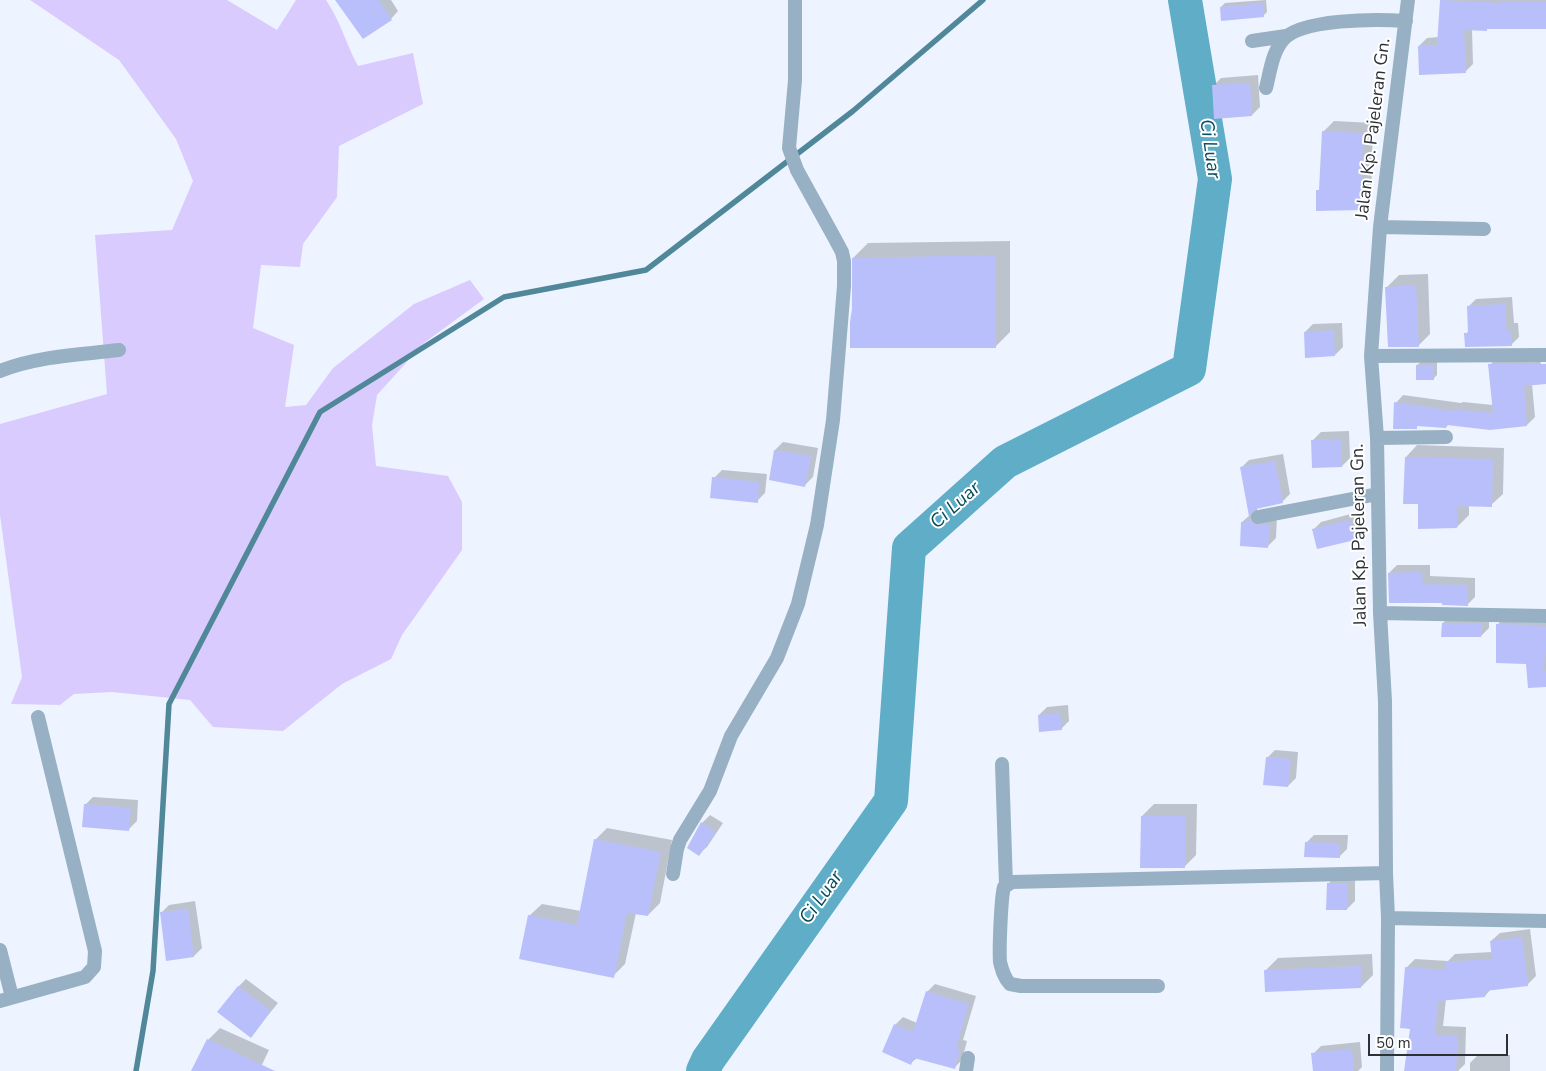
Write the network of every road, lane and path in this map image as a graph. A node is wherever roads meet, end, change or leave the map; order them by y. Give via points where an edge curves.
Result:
1 (795, 0) edge
2 (1408, 0) edge
3 (1406, 21) junction
4 (1286, 36) junction
5 (1252, 41) dead end
6 (1266, 88) dead end
7 (1380, 228) junction
8 (1484, 229) dead end
9 (119, 350) dead end
10 (1546, 355) edge
11 (1371, 356) junction
12 (0, 371) edge
13 (1446, 437) dead end
14 (1377, 438) junction
15 (1378, 494) junction
16 (1258, 517) dead end
17 (1380, 613) junction
18 (1546, 616) edge
19 (38, 717) dead end
20 (1002, 764) dead end
21 (673, 874) dead end
22 (1386, 874) junction
23 (1006, 885) junction
24 (1388, 918) junction
25 (1546, 921) edge
26 (0, 950) edge
27 (1158, 986) dead end
28 (6, 999) edge
29 (1387, 1071) edge

1 - 21 street via 795,80 788,148 844,261 833,420 817,525 798,604 776,658 731,736 710,791 680,840
2 - 3 street, Jalan Kp. Pajeleran Gn.
3 - 4 street via 1325,24
3 - 7 street, Jalan Kp. Pajeleran Gn.
4 - 5 street
4 - 6 street via 1275,54
7 - 8 street
7 - 11 street, Jalan Kp. Pajeleran Gn.
9 - 12 street via 36,361
10 - 11 street
11 - 14 street, Jalan Kp. Pajeleran Gn.
13 - 14 street
14 - 15 street, Jalan Kp. Pajeleran Gn.
15 - 16 street
15 - 17 street, Jalan Kp. Pajeleran Gn.
17 - 18 street
17 - 22 street, Jalan Kp. Pajeleran Gn. via 1385,701
19 - 28 street via 95,951 94,967 86,977
20 - 23 street
22 - 23 street via 1012,882
22 - 24 street, Jalan Kp. Pajeleran Gn.
23 - 27 street via 1002,900 1000,957 1004,976 1010,984
24 - 25 street
24 - 29 street, Jalan Kp. Pajeleran Gn.
26 - 28 street

